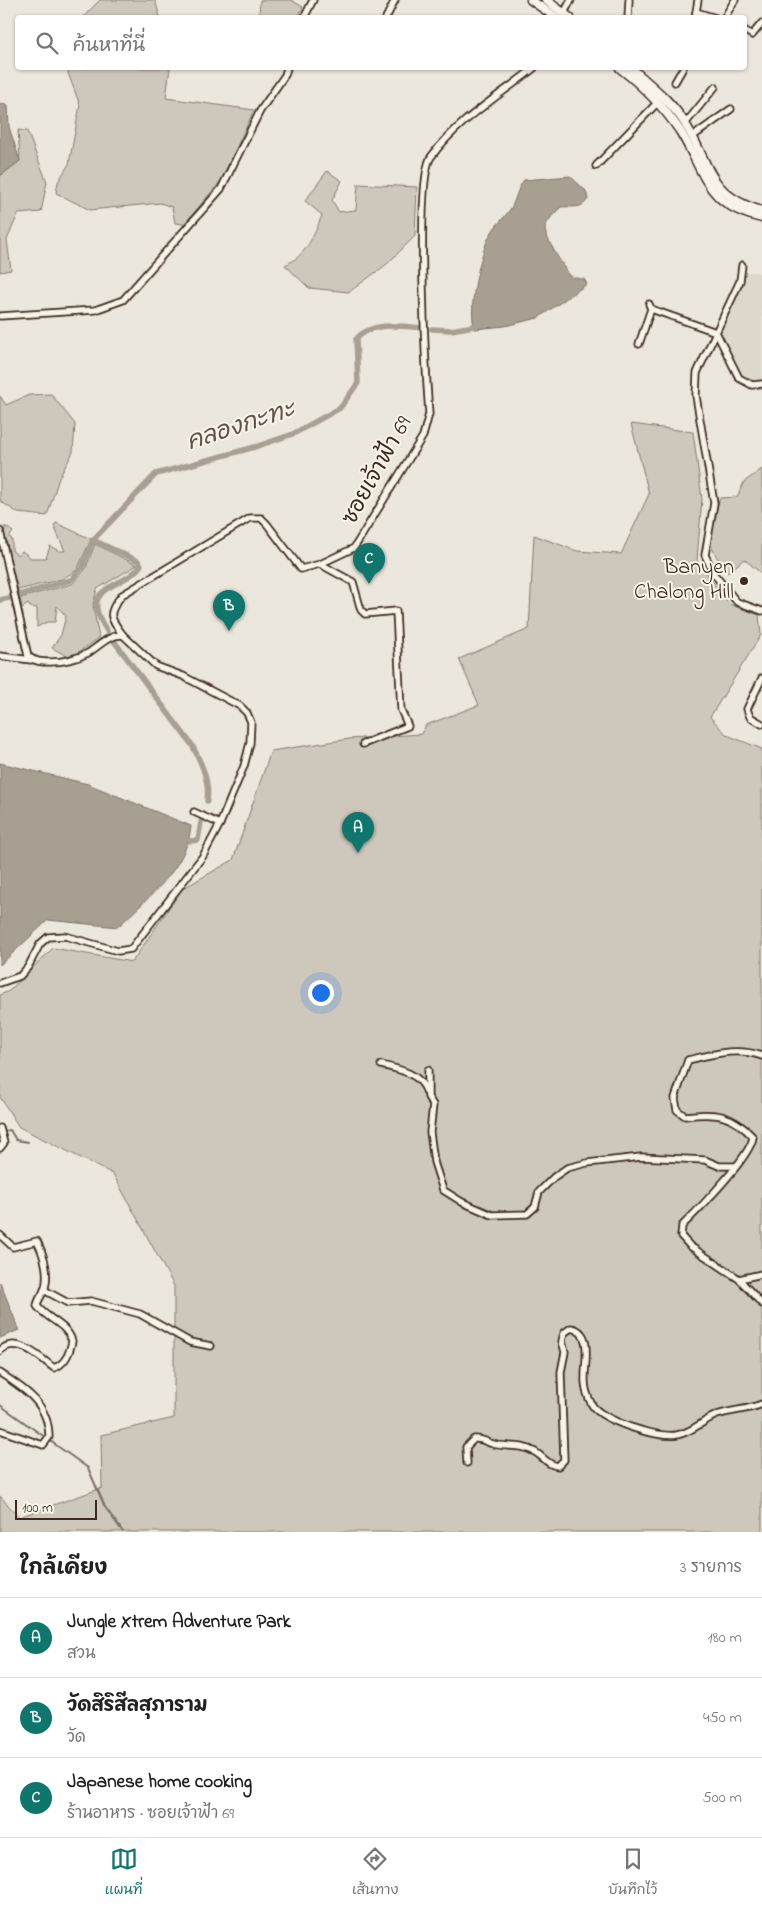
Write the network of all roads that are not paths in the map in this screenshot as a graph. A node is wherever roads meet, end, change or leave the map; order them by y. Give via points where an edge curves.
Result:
1 (313, 0) edge
2 (395, 0) edge
3 (531, 0) edge
4 (546, 0) edge
5 (571, 0) edge
6 (629, 0) edge
7 (698, 0) edge
8 (735, 0) edge
9 (306, 15) edge
10 (388, 15) edge
11 (562, 15) edge
12 (563, 15) edge
13 (564, 15) edge
14 (628, 15) edge
15 (695, 15) edge
16 (726, 15) edge
17 (762, 23) edge
18 (747, 32) edge
19 (286, 70) edge
20 (531, 70) edge
21 (622, 70) edge
22 (633, 70) edge
23 (682, 70) edge
24 (675, 82) dead end
25 (715, 87) dead end
26 (658, 102) junction
27 (731, 109) dead end
28 (685, 124) junction
29 (692, 137) junction
30 (596, 166) dead end
31 (762, 211) edge
32 (762, 218) edge
33 (742, 265) dead end
34 (0, 316) edge
35 (716, 332) junction
36 (639, 344) dead end
37 (762, 384) edge
38 (0, 531) edge
39 (320, 564) junction
40 (762, 611) edge
41 (123, 635) junction
42 (0, 656) edge
43 (33, 660) junction
44 (762, 678) edge
45 (762, 724) edge
46 (363, 744) dead end
47 (194, 812) dead end
48 (220, 824) junction
49 (0, 983) edge
50 (762, 1056) edge
51 (381, 1065) dead end
52 (428, 1070) dead end
53 (428, 1097) junction
54 (0, 1128) edge
55 (0, 1148) edge
56 (735, 1166) junction
57 (0, 1235) edge
58 (762, 1274) edge
59 (739, 1279) junction
60 (44, 1290) junction
61 (762, 1304) edge
62 (211, 1346) dead end
63 (0, 1351) edge
64 (0, 1373) edge
65 (762, 1404) edge
66 (0, 1430) edge
67 (467, 1463) dead end

1 - 9 street
2 - 10 street
3 - 11 main road
4 - 12 main road
5 - 13 street
6 - 14 street
7 - 15 street
8 - 16 street
17 - 18 street via 752,34
19 - 34 street via 260,111 221,189 123,300 95,310
20 - 39 street, ซอยเจ้าฟ้า 69 via 468,116 430,158 423,188 429,414 423,436 354,548
21 - 26 main road
22 - 28 main road via 660,94
23 - 24 street
25 - 28 street
26 - 30 street
26 - 32 main road via 680,132 705,181 721,200
27 - 29 street
28 - 29 main road
29 - 31 main road via 707,171 724,192 747,207
33 - 35 street via 740,281
35 - 36 street via 650,306
35 - 37 street via 739,378 752,384
35 - 40 street via 697,373 696,396 714,503 705,555 714,574 737,602
38 - 43 street via 25,650
39 - 41 street, ซอยเจ้าฟ้า 69 via 301,569 268,524 261,518 250,518 122,595 111,609 111,620
39 - 46 street via 353,582 365,614 396,611 401,710 408,726
41 - 43 street via 113,636 69,661
41 - 48 street via 156,666 183,676 240,706 252,722 244,766
42 - 43 street
44 - 45 street via 747,709 750,717
47 - 48 street
48 - 49 street via 203,856 131,949 118,952 56,935 48,937 20,976
50 - 56 street via 746,1050 688,1060 677,1091 677,1110 685,1116 719,1114 742,1126 753,1137 752,1144
51 - 53 street via 413,1075 422,1083
52 - 53 street
53 - 56 street via 433,1105 430,1132 434,1162 443,1190 492,1214 527,1214 535,1207 539,1192 554,1177 567,1168 587,1163 641,1157 705,1160 719,1166
54 - 55 street via 4,1144
56 - 59 street via 682,1226 681,1236 690,1246
57 - 60 street via 13,1247 37,1241 44,1254
58 - 59 street
59 - 61 street
60 - 62 street via 68,1303 91,1301 140,1314 190,1342
60 - 63 street via 37,1306 66,1330 72,1341 70,1352 61,1365 54,1368 21,1346 7,1346
64 - 66 street via 30,1392 48,1420 49,1437 42,1445 34,1444
65 - 67 street via 716,1415 689,1432 674,1436 654,1434 605,1417 591,1405 585,1383 584,1336 571,1328 564,1333 562,1341 565,1352 561,1372 564,1460 558,1466 551,1465 537,1453 521,1446 493,1444 484,1438 474,1438 466,1447

